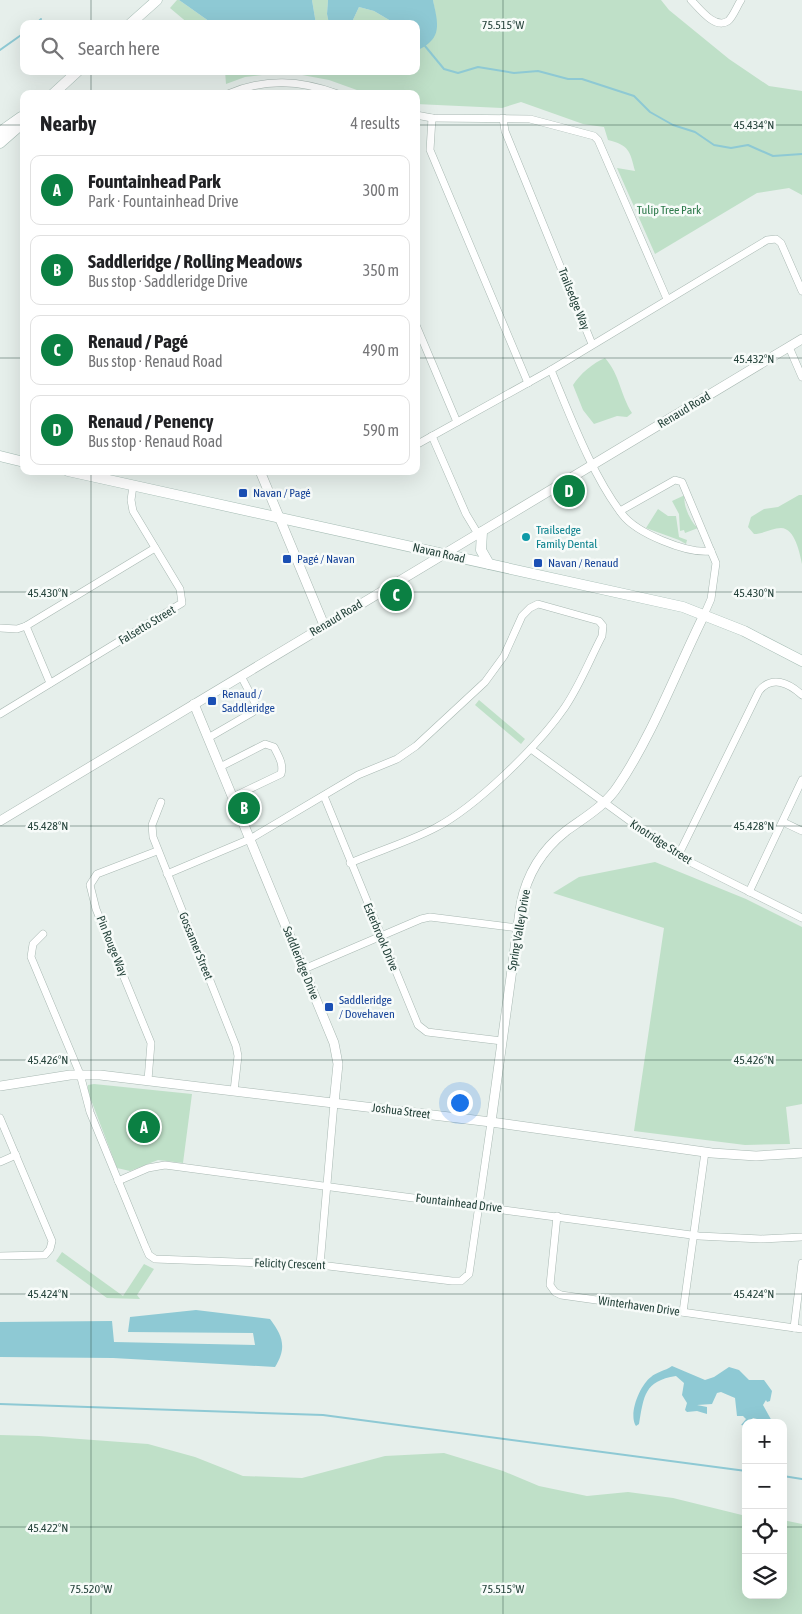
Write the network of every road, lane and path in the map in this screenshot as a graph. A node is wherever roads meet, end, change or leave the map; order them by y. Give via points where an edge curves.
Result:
1 (157, 0) edge
2 (691, 0) edge
3 (741, 0) edge
4 (134, 20) edge
5 (74, 75) edge
6 (57, 90) edge
7 (243, 90) edge
8 (323, 90) edge
9 (420, 116) edge
10 (20, 118) edge
11 (432, 118) junction
12 (503, 118) junction
13 (20, 126) edge
14 (0, 132) edge
15 (0, 143) edge
16 (802, 291) edge
17 (667, 299) junction
18 (420, 334) edge
19 (802, 340) edge
20 (592, 344) junction
21 (789, 348) junction
22 (551, 370) junction
23 (802, 377) edge
24 (528, 383) junction
25 (457, 422) junction
26 (432, 436) junction
27 (420, 443) edge
28 (0, 456) edge
29 (20, 461) edge
30 (593, 464) junction
31 (85, 475) edge
32 (262, 475) edge
33 (133, 486) junction
34 (620, 511) junction
35 (278, 517) junction
36 (480, 533) junction
37 (155, 548) junction
38 (711, 551) junction
39 (444, 554) junction
40 (489, 564) junction
41 (704, 616) junction
42 (324, 625) junction
43 (26, 626) junction
44 (0, 628) edge
45 (802, 661) edge
46 (241, 676) junction
47 (50, 683) junction
48 (802, 695) edge
49 (194, 704) junction
50 (0, 714) edge
51 (208, 738) junction
52 (531, 749) junction
53 (220, 767) junction
54 (802, 780) edge
55 (324, 796) junction
56 (233, 797) junction
57 (161, 802) dead end
58 (604, 803) junction
59 (1, 819) edge
60 (783, 822) junction
61 (802, 831) edge
62 (250, 838) junction
63 (157, 851) junction
64 (678, 856) junction
65 (350, 863) junction
66 (167, 874) junction
67 (749, 892) junction
68 (802, 918) edge
69 (518, 928) junction
70 (43, 934) dead end
71 (381, 937) junction
72 (304, 968) junction
73 (502, 1041) junction
74 (80, 1074) junction
75 (148, 1080) junction
76 (0, 1086) edge
77 (234, 1091) junction
78 (334, 1103) junction
79 (0, 1118) edge
80 (491, 1122) junction
81 (705, 1152) junction
82 (802, 1153) edge
83 (16, 1155) junction
84 (0, 1162) edge
85 (118, 1181) junction
86 (326, 1186) junction
87 (479, 1206) junction
88 (557, 1216) junction
89 (693, 1235) junction
90 (802, 1237) edge
91 (0, 1256) edge
92 (802, 1263) edge
93 (320, 1265) junction
94 (683, 1312) junction
95 (794, 1328) junction
96 (802, 1329) edge

1 - 4 main road
2 - 3 street via 716,23 722,23 728,20
5 - 6 main road
7 - 8 street via 274,81
9 - 11 street
10 - 14 main road
11 - 12 street
11 - 24 street via 430,150
12 - 17 street via 546,122 598,140
12 - 20 street, Trailsedge Way via 505,131
13 - 15 main road
16 - 17 street via 785,249 772,239
17 - 20 street
18 - 25 street
19 - 21 street, Renaud Road
20 - 22 street, Trailsedge Way
21 - 23 street
21 - 30 street, Renaud Road
22 - 24 street, Trailsedge Way
22 - 30 street
24 - 25 street, Trailsedge Way
25 - 26 street, Trailsedge Way
26 - 27 street, Trailsedge Way
26 - 36 street via 466,514
28 - 29 main road
30 - 34 street
30 - 36 street, Renaud Road
31 - 33 main road, Navan Road
32 - 35 street
33 - 35 main road, Navan Road
33 - 37 street, Falsetto Street via 132,507
34 - 38 street via 664,542 701,552
34 - 38 street via 678,480 685,486
35 - 39 main road, Navan Road
35 - 42 street
36 - 39 street, Renaud Road
36 - 40 main road via 481,550
37 - 43 street
37 - 47 street, Falsetto Street via 181,591 180,604
38 - 41 street via 716,569 711,599
39 - 40 main road, Navan Road
39 - 42 street, Renaud Road
40 - 41 main road, Navan Road via 635,595
41 - 45 main road, Navan Road via 744,631
41 - 58 street, Spring Valley Drive via 627,772
42 - 46 street, Renaud Road
43 - 44 street
43 - 47 street
46 - 49 street, Renaud Road
46 - 51 street via 255,703 253,712
47 - 50 street, Falsetto Street
48 - 64 street via 781,682 772,681 759,691
49 - 51 street, Saddleridge Drive
49 - 59 street, Renaud Road
51 - 53 street, Saddleridge Drive
52 - 55 street via 565,707 604,631 599,621 538,604 522,616 504,656 485,682 420,742 397,759 358,775
52 - 58 street, Knotridge Street
52 - 65 street via 449,819
53 - 56 street, Saddleridge Drive
53 - 56 street via 265,744 274,747 279,756 283,768 281,774
54 - 60 street
55 - 62 street
55 - 65 street, Esterbrook Drive
56 - 62 street, Saddleridge Drive
57 - 63 street, Gossamer Street via 152,825
58 - 64 street, Knotridge Street
58 - 69 street, Spring Valley Drive via 557,838 538,861 522,896
60 - 61 street
60 - 67 street
62 - 66 street
62 - 72 street, Saddleridge Drive
63 - 66 street, Gossamer Street
63 - 75 street, Pin Rouge Way via 97,874 90,885 96,908 152,1043
64 - 67 street, Knotridge Street
65 - 71 street, Esterbrook Drive
66 - 77 street, Gossamer Street via 236,1046
67 - 68 street, Knotridge Street
69 - 71 street via 430,917
69 - 73 street, Spring Valley Drive
70 - 74 street, Felicity Crescent via 33,944 31,957
71 - 72 street
71 - 73 street, Esterbrook Drive via 422,1030
72 - 78 street, Saddleridge Drive via 338,1054
73 - 80 street, Spring Valley Drive
74 - 75 street, Joshua Street
74 - 76 street, Joshua Street
74 - 85 street, Felicity Crescent via 90,1112
75 - 77 street, Joshua Street
77 - 78 street, Joshua Street
78 - 80 street, Joshua Street
78 - 86 street, Saddleridge Drive
79 - 83 street
80 - 81 street, Joshua Street
80 - 87 street, Felicity Crescent
81 - 82 street, Joshua Street via 756,1156
81 - 89 street
83 - 84 street
83 - 91 street via 52,1240 45,1255
85 - 86 street, Fountainhead Drive via 148,1168 165,1165
85 - 93 street, Felicity Crescent via 149,1255 155,1259
86 - 87 street, Fountainhead Drive
86 - 93 street, Saddleridge Drive
87 - 88 street, Fountainhead Drive
87 - 93 street, Felicity Crescent via 469,1274 461,1280
88 - 89 street, Fountainhead Drive
88 - 94 street, Winterhaven Drive via 550,1280 555,1292
89 - 90 street, Fountainhead Drive via 742,1239
89 - 94 street
92 - 95 street
94 - 95 street, Winterhaven Drive
95 - 96 street, Winterhaven Drive

